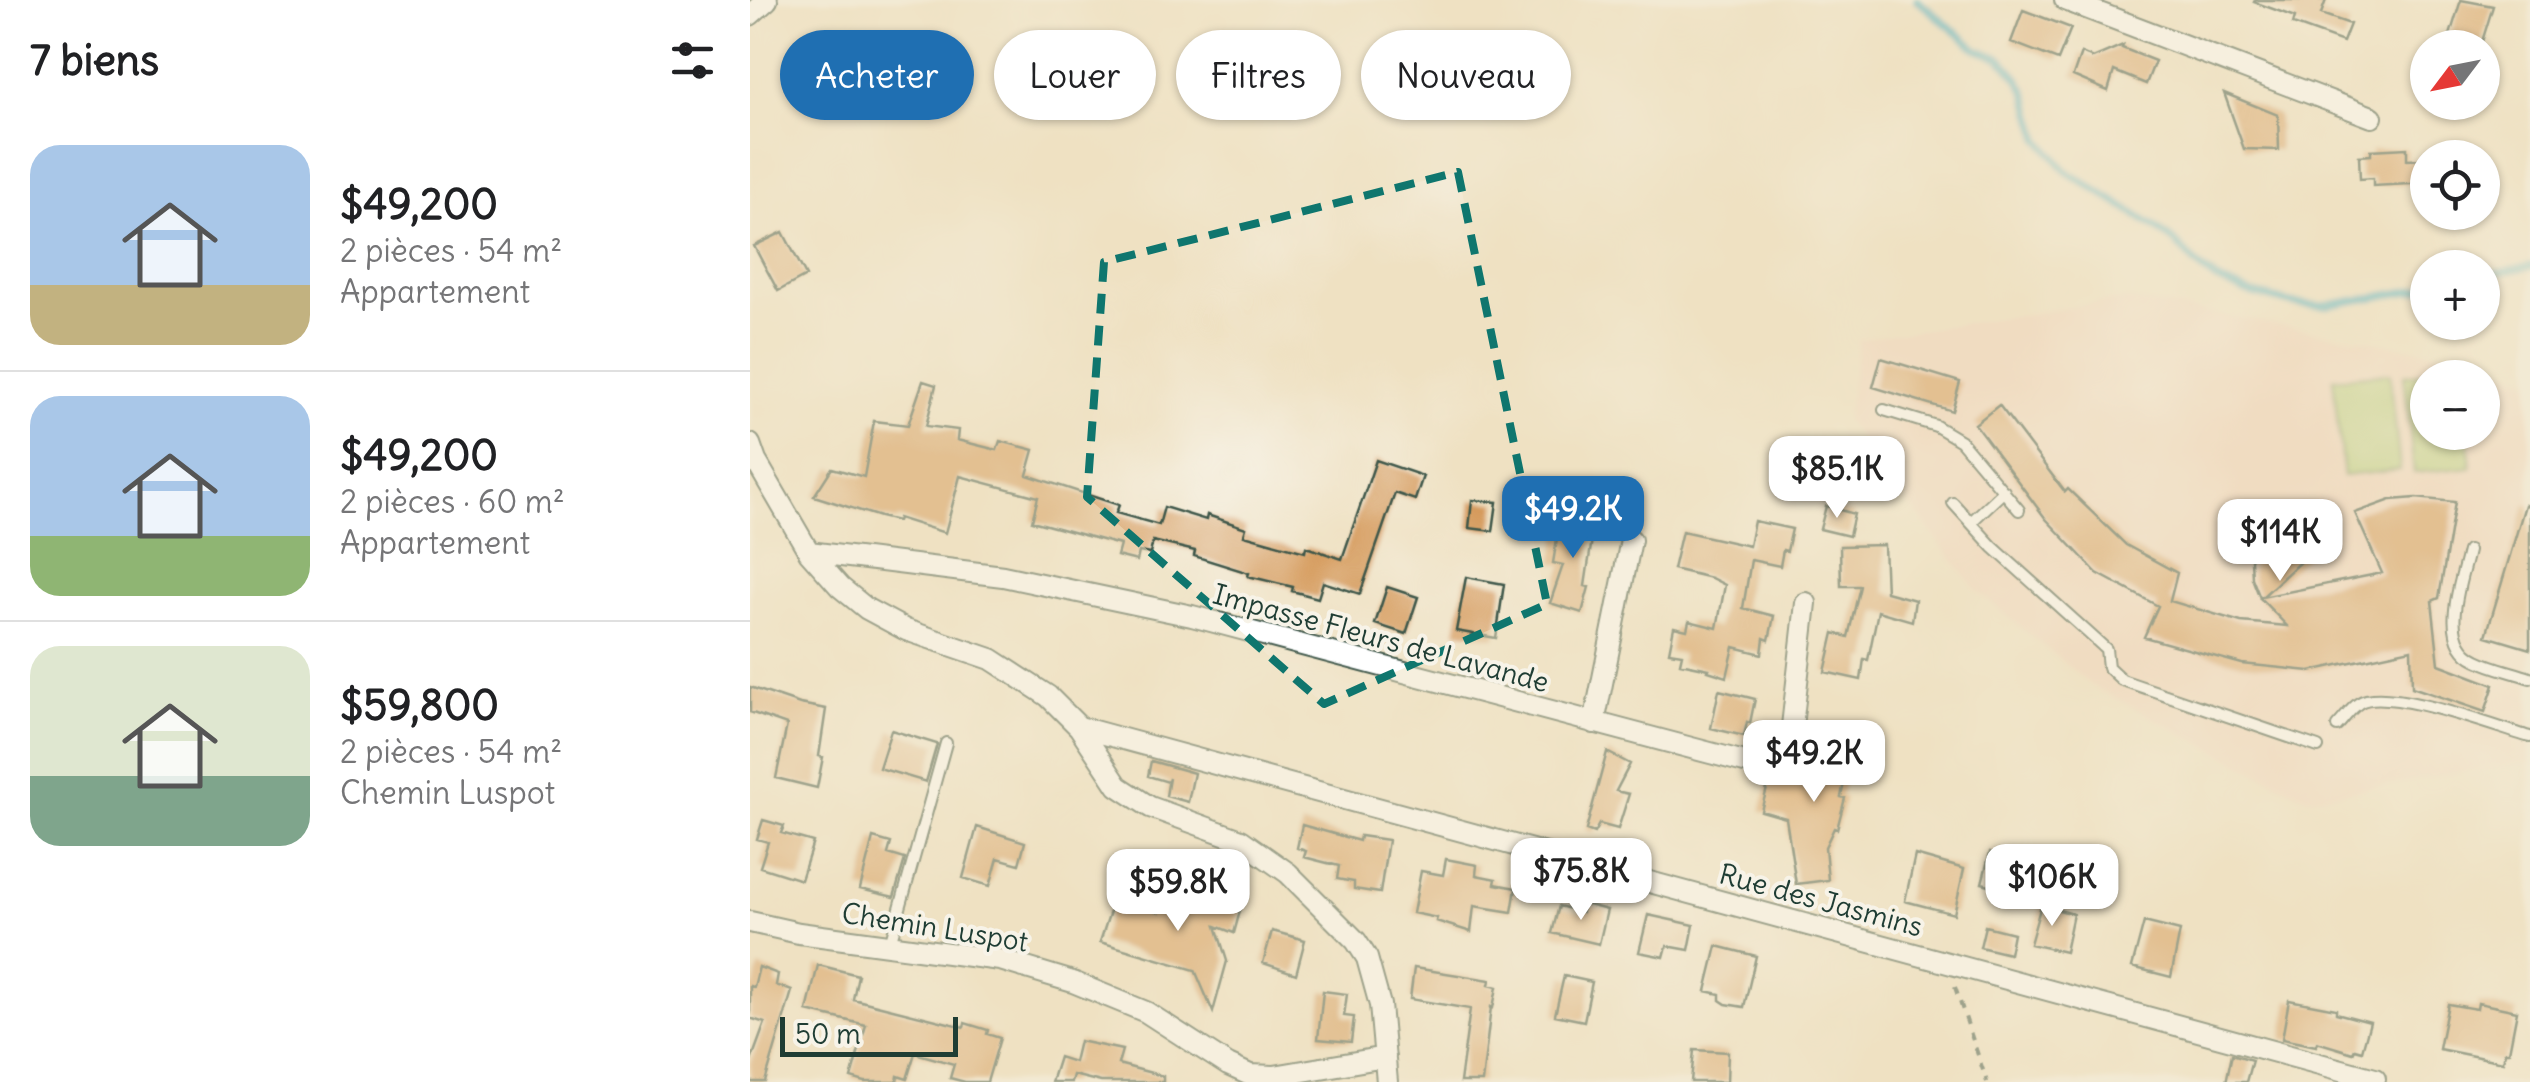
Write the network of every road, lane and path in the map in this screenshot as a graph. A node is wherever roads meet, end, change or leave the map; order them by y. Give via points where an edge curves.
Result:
1 (767, 0) edge
2 (2065, 0) edge
3 (750, 15) edge
4 (2372, 117) dead end
5 (1884, 410) dead end
6 (750, 444) edge
7 (2004, 492) junction
8 (1953, 503) dead end
9 (2019, 510) dead end
10 (1970, 522) junction
11 (1631, 540) dead end
12 (2468, 551) dead end
13 (809, 552) junction
14 (1806, 603) dead end
15 (2530, 678) edge
16 (1594, 723) junction
17 (2337, 726) dead end
18 (1079, 728) junction
19 (2530, 737) edge
20 (946, 743) dead end
21 (2318, 747) dead end
22 (750, 922) edge
23 (890, 945) junction
24 (1946, 963) junction
25 (1385, 1057) junction
26 (2374, 1079) dead end
27 (1387, 1082) edge
28 (1987, 1082) edge

1 - 3 street
2 - 4 street
5 - 7 lane via 1962,441
6 - 13 street
7 - 9 lane
7 - 10 lane
8 - 10 lane
10 - 21 lane via 2106,648 2108,666 2122,680
11 - 16 street
12 - 15 lane via 2452,625 2459,642 2472,658
13 - 16 street, Impasse Fleurs de Lavande via 1003,576 1192,616
13 - 18 street via 867,609 991,659 1048,696
14 - 16 street, Impasse Fleurs de Lavande via 1790,744 1767,762 1752,764
17 - 19 lane via 2361,700 2392,698
18 - 24 street, Rue des Jasmins
18 - 25 street via 1118,786 1150,808 1241,840 1288,874 1356,940 1380,1005
20 - 23 lane
22 - 23 street, Chemin Luspot
23 - 25 street, Chemin Luspot via 1000,960 1073,982 1146,1012 1250,1075
24 - 26 street, Rue des Jasmins
24 - 28 path
25 - 27 street

